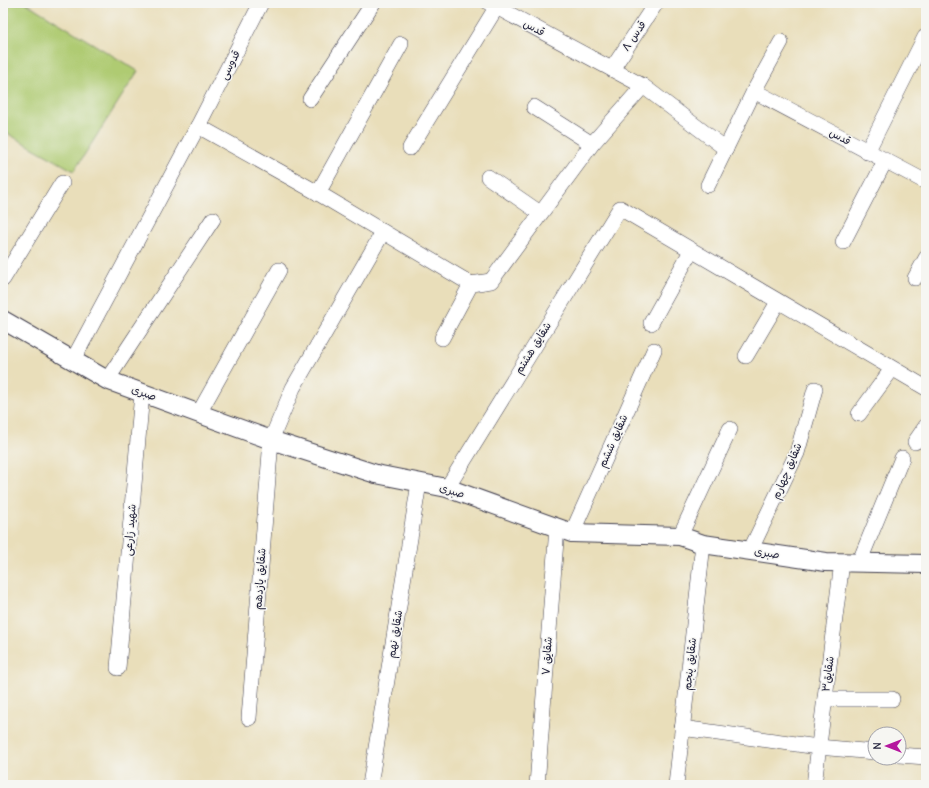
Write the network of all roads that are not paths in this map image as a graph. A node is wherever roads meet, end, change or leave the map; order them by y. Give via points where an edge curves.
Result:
1 (261, 3) edge
2 (373, 3) edge
3 (656, 3) edge
4 (495, 4) edge
5 (925, 37) edge
6 (780, 42) dead end
7 (401, 44) dead end
8 (612, 69) junction
9 (643, 86) junction
10 (754, 91) junction
11 (310, 99) dead end
12 (534, 107) dead end
13 (198, 126) junction
14 (592, 144) junction
15 (410, 148) dead end
16 (726, 149) junction
17 (867, 152) junction
18 (885, 162) junction
19 (488, 177) dead end
20 (926, 182) edge
21 (62, 183) dead end
22 (708, 184) dead end
23 (318, 193) junction
24 (540, 213) junction
25 (213, 219) dead end
26 (383, 232) junction
27 (843, 242) dead end
28 (692, 251) junction
29 (926, 258) edge
30 (279, 270) dead end
31 (915, 278) dead end
32 (3, 279) edge
33 (471, 284) junction
34 (778, 302) junction
35 (3, 320) edge
36 (651, 323) dead end
37 (442, 338) dead end
38 (654, 350) dead end
39 (746, 356) dead end
40 (73, 360) junction
41 (892, 369) junction
42 (107, 380) junction
43 (926, 388) edge
44 (814, 389) dead end
45 (142, 393) junction
46 (199, 413) junction
47 (859, 414) dead end
48 (926, 426) edge
49 (730, 430) dead end
50 (271, 440) junction
51 (915, 442) dead end
52 (902, 458) dead end
53 (419, 483) junction
54 (447, 488) junction
55 (564, 530) junction
56 (680, 536) junction
57 (703, 544) junction
58 (750, 551) junction
59 (850, 563) junction
60 (926, 564) edge
61 (118, 668) dead end
62 (825, 699) junction
63 (892, 700) dead end
64 (249, 718) dead end
65 (682, 728) junction
66 (818, 747) junction
67 (867, 751) edge
68 (907, 756) edge
69 (926, 757) edge
70 (370, 785) edge
71 (537, 785) edge
72 (676, 785) edge
73 (814, 785) edge

1 - 13 street, قدوسی
2 - 11 street
3 - 8 street, قدس ۸
4 - 8 street, قدس
4 - 15 street
5 - 17 street
6 - 10 street
7 - 23 street
8 - 9 street, قدس
9 - 14 street
9 - 16 street, قدس
10 - 16 street
10 - 17 street, قدس
12 - 14 street
13 - 23 street
13 - 40 street, قدوسی
14 - 24 street
16 - 22 street
17 - 18 street, قدس
18 - 20 street, قدس
18 - 27 street
19 - 24 street
21 - 32 street
23 - 26 street
24 - 33 street via 491,281
25 - 42 street
26 - 33 street
26 - 50 street, شقایق یازدهم via 293,388
28 - 34 street
28 - 36 street
28 - 54 street, شقایق هشتم via 620,208
29 - 31 street
30 - 46 street
33 - 37 street
34 - 39 street
34 - 41 street
35 - 40 street, صبری
38 - 55 street, شقایق ششم
40 - 42 street, صبری
41 - 43 street
41 - 47 street
42 - 45 street, صبری
44 - 58 street, شقایق چهارم via 797,453
45 - 46 street, صبری
45 - 61 street, شهید زارعی
46 - 50 street, صبری
48 - 51 street
49 - 56 street
50 - 53 street, صبری via 376,474
50 - 64 street, شقایق یازدهم
52 - 59 street, شقایق۳ via 879,518
53 - 54 street, صبری
53 - 70 street, شقایق نهم
54 - 55 street, صبری
55 - 56 street, صبری
55 - 71 street, شقایق ۷
56 - 57 street, صبری
57 - 58 street, صبری
57 - 65 street, شقایق پنجم
58 - 59 street, صبری
59 - 60 street, صبری
59 - 62 street, شقایق۳
62 - 63 street
62 - 66 street, شقایق۳
65 - 66 street
65 - 72 street, شقایق پنجم
66 - 67 street
66 - 73 street, شقایق۳
68 - 69 street

